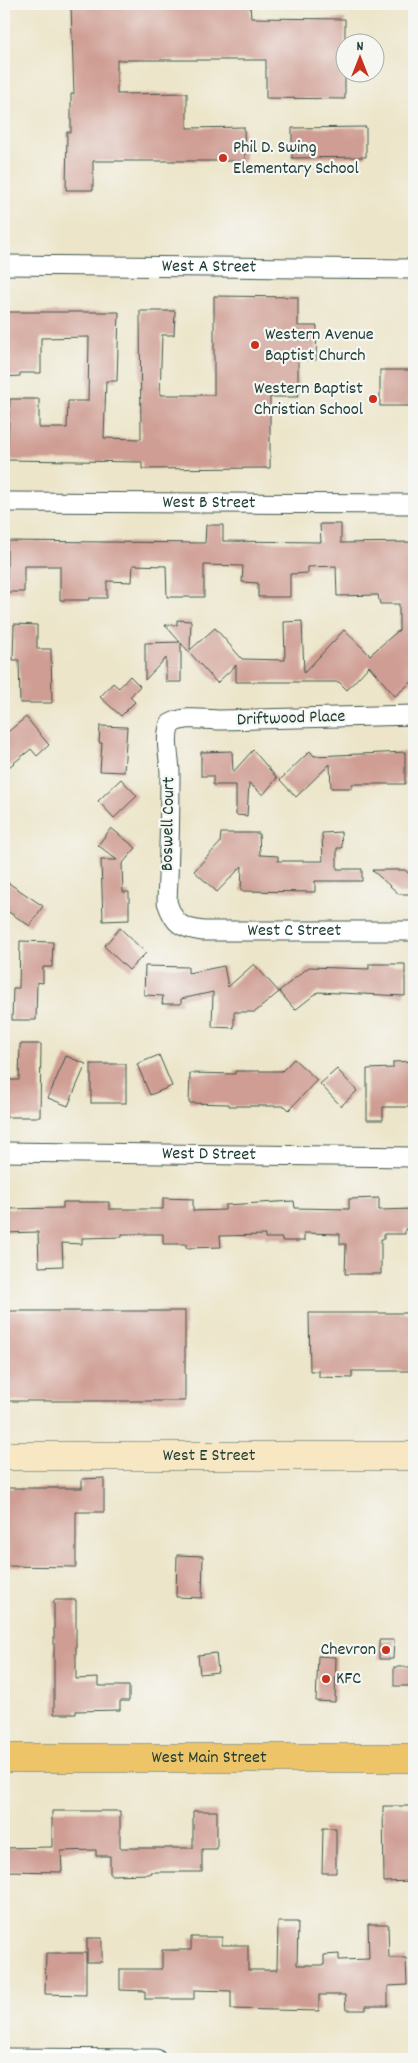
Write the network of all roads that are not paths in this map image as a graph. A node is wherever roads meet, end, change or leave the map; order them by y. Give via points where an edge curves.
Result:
1 (4, 266) edge
2 (414, 269) edge
3 (4, 502) edge
4 (414, 504) edge
5 (414, 715) edge
6 (170, 724) joint
7 (176, 923) joint
8 (414, 931) edge
9 (4, 1152) edge
10 (414, 1158) edge
11 (4, 1456) edge
12 (414, 1456) edge
13 (4, 1758) edge
14 (414, 1758) edge
15 (4, 2058) edge
16 (52, 2059) edge
17 (156, 2059) edge

1 - 2 street, West A Street
3 - 4 street, West B Street
5 - 6 street, Driftwood Place via 192,718
6 - 7 street, Boswell Court via 166,735 170,761 167,902
7 - 8 street, West C Street via 203,931
9 - 10 street, West D Street
11 - 12 street, West E Street
13 - 14 highway, West Main Street
15 - 16 street
16 - 17 street

